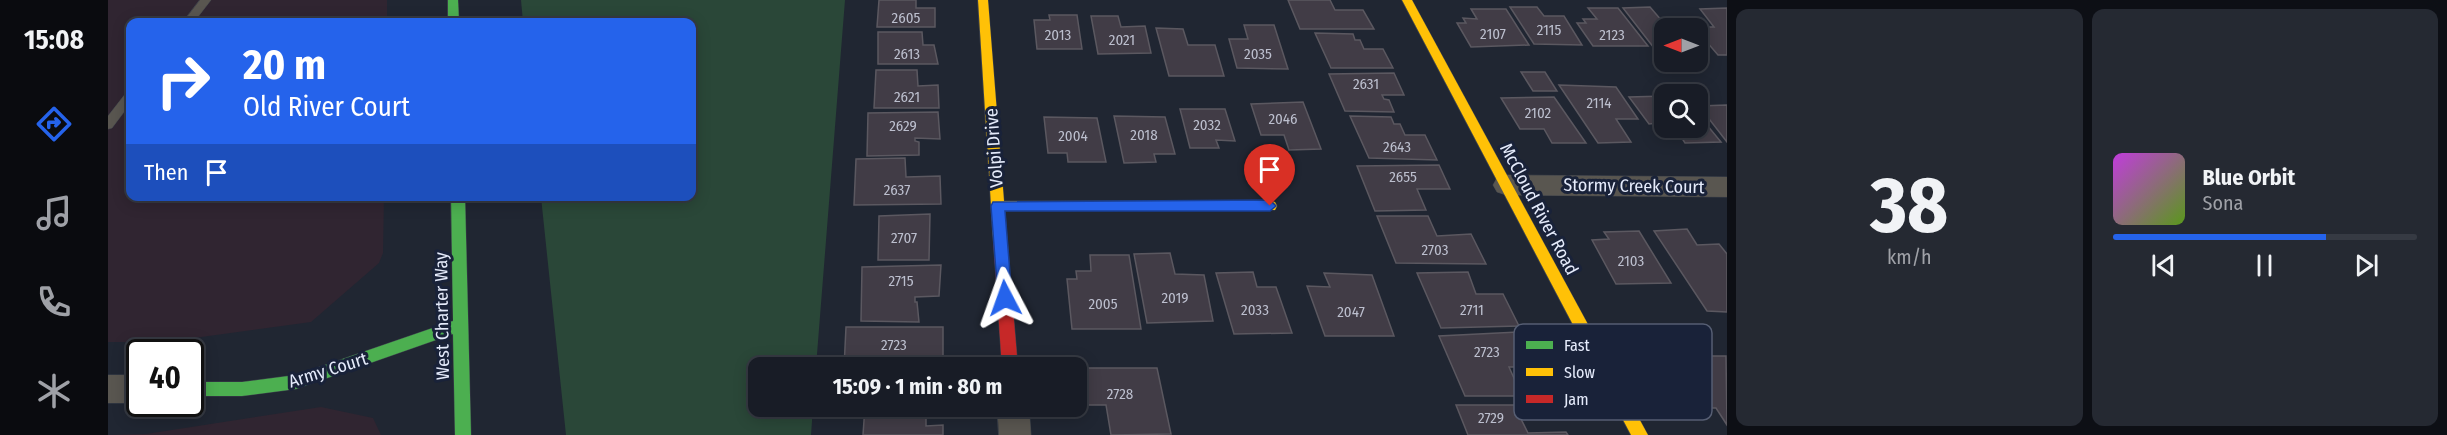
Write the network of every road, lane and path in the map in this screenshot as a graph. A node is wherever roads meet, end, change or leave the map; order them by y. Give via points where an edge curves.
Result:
1 (206, 0) edge
2 (453, 0) edge
3 (983, 0) edge
4 (1407, 0) edge
5 (191, 18) edge
6 (454, 18) edge
7 (126, 101) edge
8 (108, 124) edge
9 (1506, 185) junction
10 (1727, 187) edge
11 (458, 201) edge
12 (998, 206) junction
13 (1270, 206) dead end
14 (1581, 324) edge
15 (460, 325) junction
16 (1009, 357) edge
17 (108, 389) edge
18 (126, 389) edge
19 (204, 389) edge
20 (1014, 417) edge
21 (1632, 420) edge
22 (463, 435) edge
23 (1015, 435) edge
24 (1640, 435) edge

1 - 5 lane
2 - 6 main road
3 - 12 main road, Volpi Drive
4 - 9 main road, McCloud River Road
7 - 8 lane
9 - 10 street, Stormy Creek Court
9 - 14 main road, McCloud River Road
11 - 15 main road, West Charter Way
12 - 13 main road
12 - 16 main road, Volpi Drive
15 - 19 main road, Army Court via 296,382
15 - 22 main road, West Charter Way
17 - 18 street
20 - 23 street
21 - 24 main road, McCloud River Road

